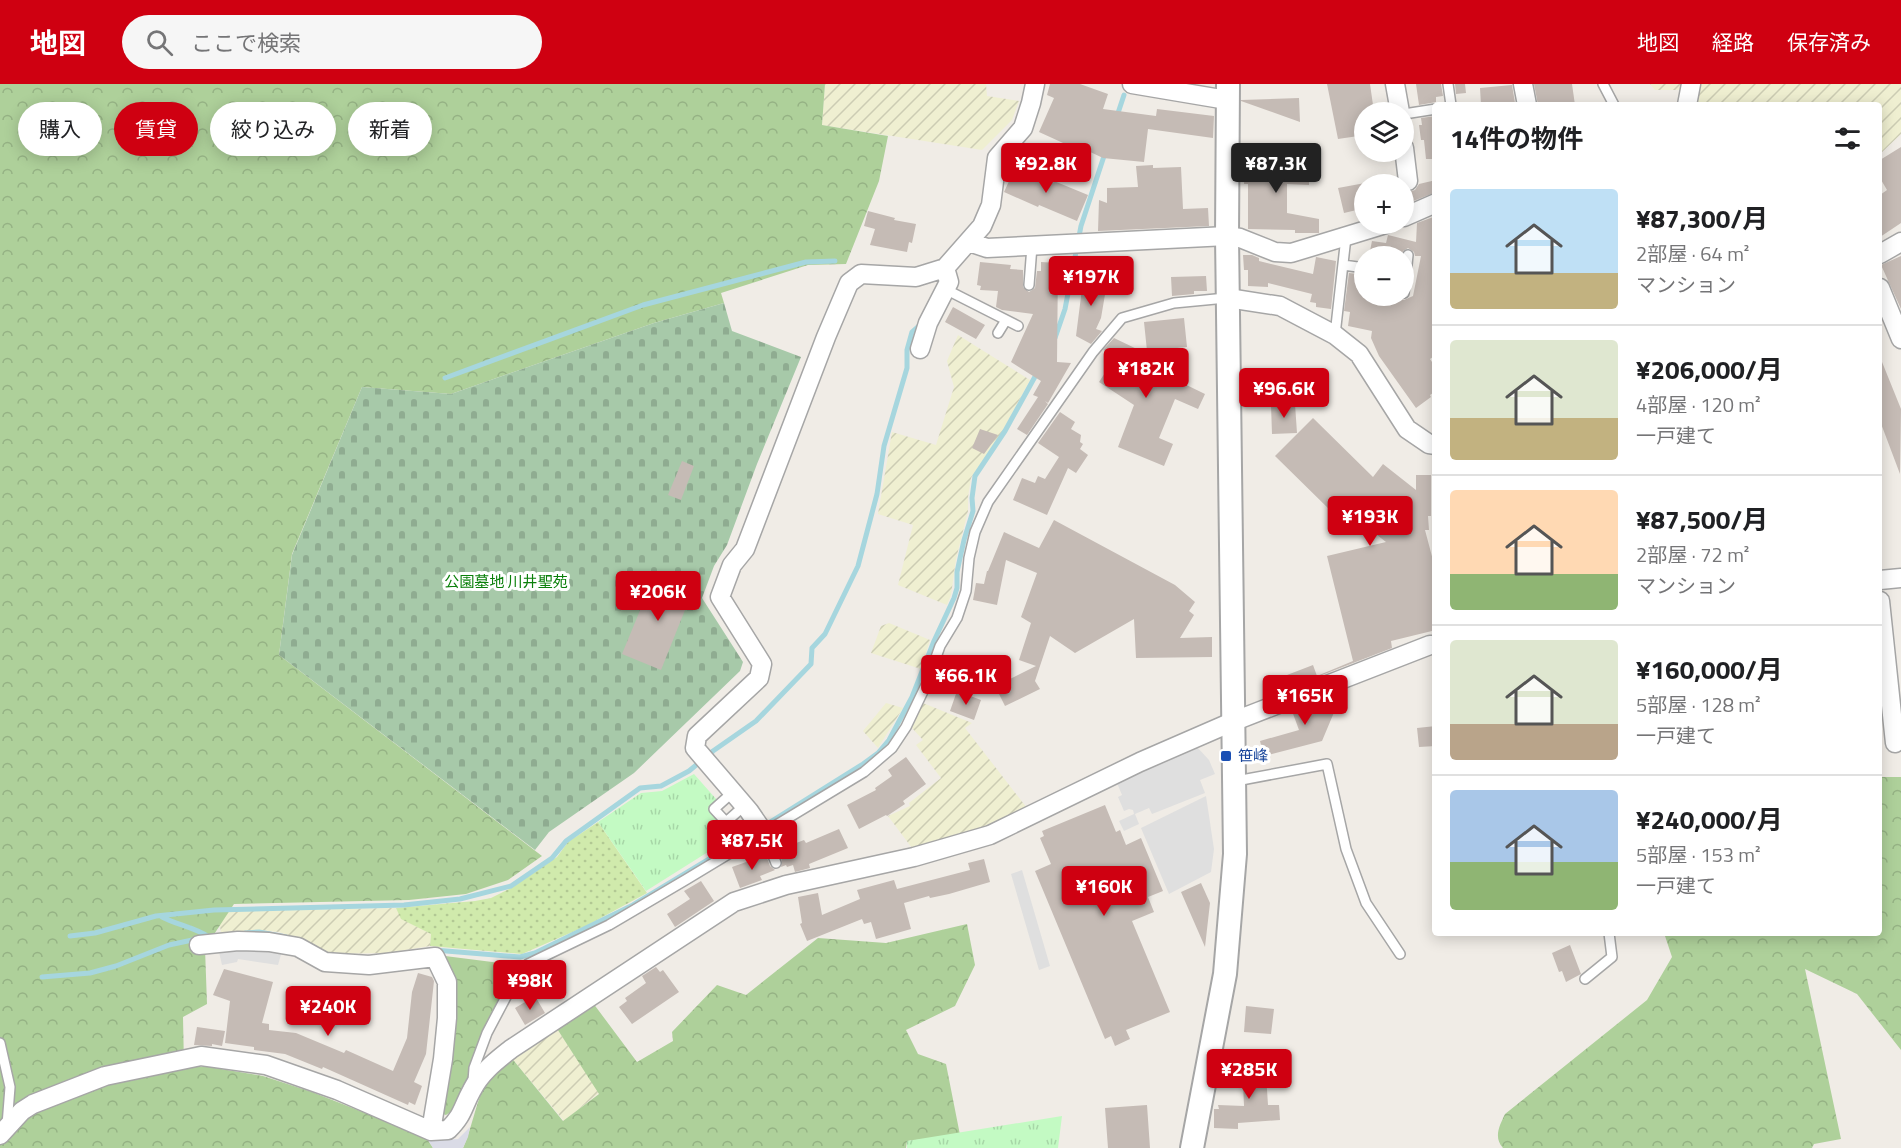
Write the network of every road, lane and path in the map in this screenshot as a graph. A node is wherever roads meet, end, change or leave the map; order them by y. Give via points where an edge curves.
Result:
1 (1035, 84) edge
2 (1132, 84) edge
3 (1395, 84) edge
4 (1448, 84) edge
5 (1523, 84) edge
6 (1603, 84) edge
7 (1691, 84) edge
8 (1228, 92) edge
9 (1398, 102) edge
10 (1451, 102) edge
11 (1526, 102) edge
12 (1612, 102) edge
13 (1687, 102) edge
14 (1432, 110) edge
15 (1414, 112) edge
16 (1432, 205) edge
17 (1414, 213) edge
18 (1355, 234) edge
19 (1227, 236) junction
20 (1346, 237) junction
21 (969, 242) junction
22 (1901, 242) edge
23 (1032, 246) junction
24 (1882, 253) edge
25 (1343, 265) junction
26 (1354, 266) edge
27 (945, 268) junction
28 (1029, 285) dead end
29 (945, 289) junction
30 (1882, 292) edge
31 (1228, 298) junction
32 (1006, 320) junction
33 (1018, 326) dead end
34 (1899, 329) edge
35 (998, 333) dead end
36 (1335, 335) junction
37 (920, 349) dead end
38 (1432, 444) edge
39 (1901, 578) edge
40 (1882, 580) edge
41 (1882, 620) edge
42 (1432, 645) edge
43 (1232, 722) junction
44 (1895, 743) dead end
45 (1233, 782) junction
46 (764, 833) junction
47 (776, 863) dead end
48 (1609, 936) edge
49 (199, 945) dead end
50 (1400, 954) dead end
51 (1585, 979) dead end
52 (0, 1043) edge
53 (472, 1089) junction
54 (3, 1131) edge
55 (431, 1131) junction
56 (1192, 1148) edge

1 - 21 street via 1023,128 997,158 991,205
2 - 8 street
3 - 9 street
4 - 10 lane
5 - 11 street
6 - 12 lane
7 - 13 street
8 - 19 street
14 - 15 lane
16 - 17 street
18 - 20 street
19 - 20 street via 1275,252 1291,253
19 - 23 street
19 - 31 street
20 - 25 lane
21 - 23 street via 987,248
21 - 27 street
22 - 24 street
23 - 28 lane
25 - 26 lane
25 - 36 lane
27 - 29 street via 949,282
27 - 46 street via 916,278 861,274 849,283 746,549 732,565 720,597 762,664 759,678 697,736 695,748
29 - 32 lane
29 - 37 street
30 - 34 street
31 - 36 street via 1280,306
31 - 43 street
31 - 46 lane via 1174,303 1122,318 1093,352 988,502 975,532 966,591 957,618 940,646 906,728 892,748 864,772
32 - 33 lane
32 - 35 lane
36 - 38 street via 1359,354 1407,429
39 - 40 street
41 - 44 street
42 - 43 street
43 - 45 street
43 - 53 street via 990,835 914,857 784,884 734,902 511,1049 486,1070
45 - 50 lane via 1327,764 1346,849 1366,903
45 - 56 street via 1234,854 1225,974
46 - 47 lane
46 - 53 lane via 609,925 528,964 517,976 487,1033 474,1068
48 - 51 lane via 1612,957
49 - 55 street via 269,942 298,948 325,962 369,965 435,957 447,982 447,1018
52 - 54 lane via 10,1087
53 - 55 street via 460,1118 448,1130
54 - 55 street via 33,1104 105,1076 201,1056 266,1065 337,1090

